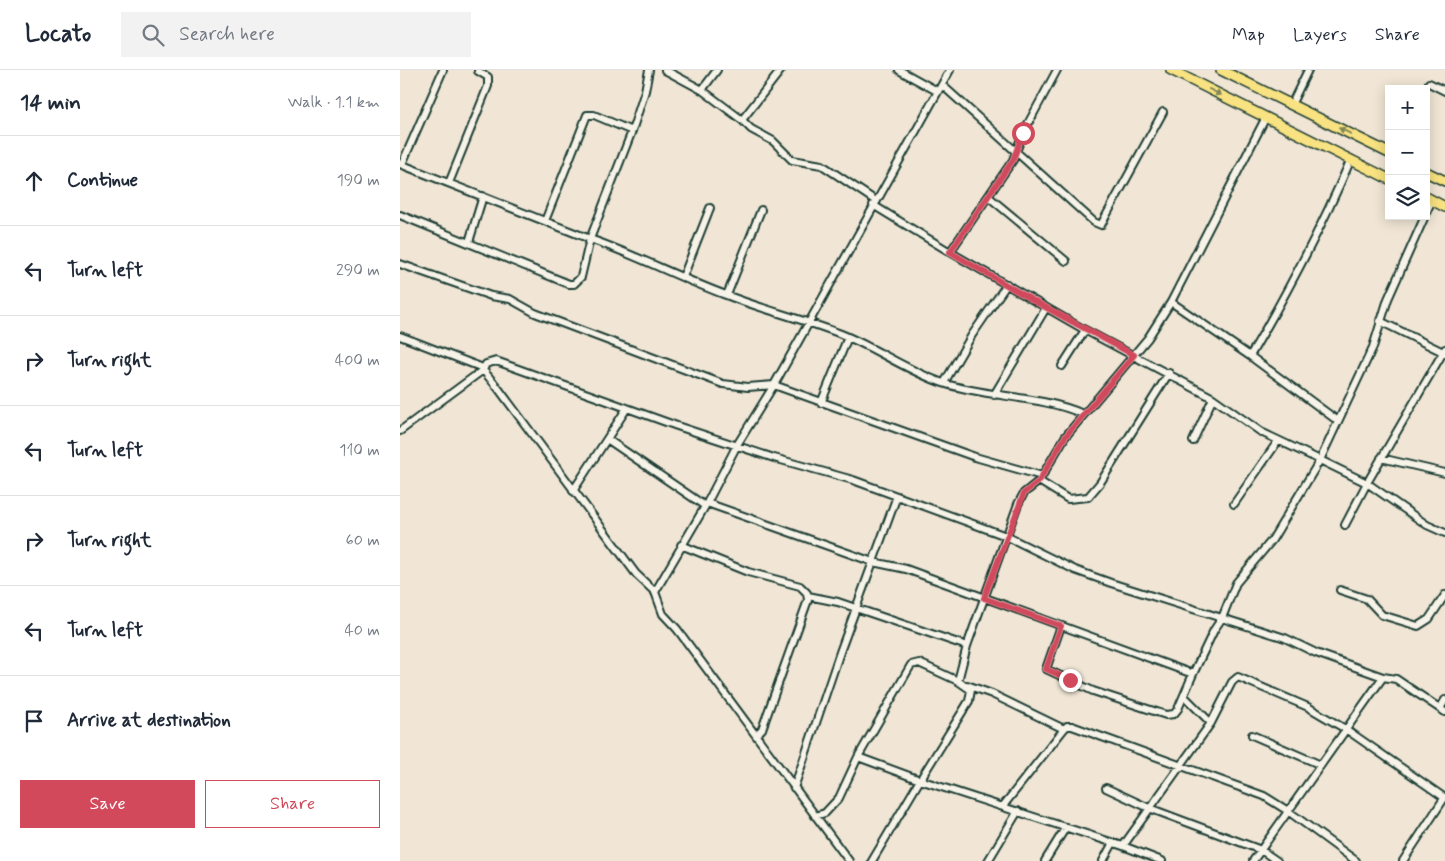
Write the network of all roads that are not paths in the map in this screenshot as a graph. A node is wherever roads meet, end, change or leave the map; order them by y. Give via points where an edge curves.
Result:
1 (443, 70) edge
2 (477, 70) edge
3 (649, 70) edge
4 (665, 70) edge
5 (717, 70) edge
6 (781, 70) edge
7 (899, 70) edge
8 (950, 70) edge
9 (1056, 70) edge
10 (1171, 70) edge
11 (1221, 70) edge
12 (1308, 70) edge
13 (1428, 83) dead end
14 (942, 85) junction
15 (702, 90) junction
16 (937, 91) junction
17 (1445, 91) edge
18 (1291, 105) junction
19 (1163, 112) dead end
20 (1266, 117) junction
21 (742, 120) junction
22 (632, 131) junction
23 (1016, 150) junction
24 (1385, 151) edge
25 (1351, 160) junction
26 (401, 164) edge
27 (1430, 174) edge
28 (1385, 177) edge
29 (1445, 181) edge
30 (449, 183) junction
31 (483, 196) junction
32 (989, 197) junction
33 (1430, 200) edge
34 (874, 203) junction
35 (1445, 207) edge
36 (710, 208) dead end
37 (761, 210) dead end
38 (400, 215) edge
39 (545, 220) junction
40 (1424, 220) edge
41 (590, 239) junction
42 (469, 242) junction
43 (950, 252) junction
44 (1066, 261) dead end
45 (400, 264) edge
46 (683, 277) junction
47 (1007, 284) junction
48 (727, 296) junction
49 (1171, 302) junction
50 (1046, 308) junction
51 (1380, 321) junction
52 (808, 324) junction
53 (1085, 330) junction
54 (400, 336) edge
55 (848, 337) junction
56 (1444, 351) edge
57 (1134, 355) junction
58 (1250, 356) junction
59 (1062, 366) dead end
60 (483, 369) junction
61 (1169, 373) junction
62 (944, 383) junction
63 (774, 385) junction
64 (994, 395) junction
65 (1213, 398) junction
66 (821, 403) junction
67 (627, 408) junction
68 (1083, 414) junction
69 (1338, 420) junction
70 (400, 432) edge
71 (607, 439) junction
72 (1193, 441) dead end
73 (1278, 441) junction
74 (737, 445) junction
75 (1381, 458) junction
76 (1320, 460) junction
77 (1445, 473) edge
78 (1040, 479) junction
79 (1367, 483) junction
80 (573, 491) junction
81 (897, 496) junction
82 (1234, 504) dead end
83 (706, 505) junction
84 (1345, 525) dead end
85 (1445, 534) edge
86 (1006, 536) junction
87 (681, 545) junction
88 (873, 562) junction
89 (1340, 590) dead end
90 (655, 592) junction
91 (1445, 595) edge
92 (808, 596) junction
93 (984, 598) junction
94 (857, 608) junction
95 (1222, 618) junction
96 (1061, 626) junction
97 (966, 646) junction
98 (1193, 674) junction
99 (1383, 677) junction
100 (958, 681) junction
101 (965, 685) junction
102 (1184, 696) junction
103 (1445, 700) edge
104 (1442, 711) edge
105 (1211, 723) junction
106 (1064, 729) junction
107 (1347, 730) junction
108 (756, 735) junction
109 (1252, 736) dead end
110 (858, 757) junction
111 (1321, 765) junction
112 (1181, 766) junction
113 (920, 780) junction
114 (794, 788) junction
115 (1106, 788) dead end
116 (1445, 798) edge
117 (1003, 806) junction
118 (1149, 808) junction
119 (1018, 811) junction
120 (1288, 811) junction
121 (815, 816) junction
122 (1066, 827) junction
123 (1113, 843) junction
124 (1123, 846) junction
125 (1261, 850) junction
126 (849, 861) edge
127 (872, 861) edge
128 (988, 861) edge
129 (1045, 861) edge
130 (1103, 861) edge
131 (1162, 861) edge
132 (1254, 861) edge
133 (1278, 861) edge
134 (1356, 861) edge
135 (1402, 861) edge

1 - 26 street
2 - 30 street via 488,77 488,86
3 - 22 street
4 - 15 street
5 - 15 street
6 - 21 street
7 - 16 street
8 - 14 street
9 - 23 street
10 -> 20 highway
11 - 18 highway
12 - 18 street
13 - 17 street
14 - 16 street
14 - 23 street
15 - 21 street
16 - 34 street
24 -> 18 highway
19 - 23 street via 1101,225
20 - 25 highway
20 - 49 street
21 - 34 street via 773,141 792,160 822,165
22 - 39 street via 587,115
22 - 41 street
23 - 32 street
25 - 28 highway
25 - 58 street via 1333,201
26 - 30 street
27 - 29 highway
30 - 31 street
31 - 39 street
31 - 42 street
32 - 43 street
32 - 44 street
33 - 35 highway
34 - 43 street
34 - 52 street
36 - 46 street
37 - 48 street
38 - 42 street
39 - 41 street
40 - 51 street
41 - 42 street via 581,277 574,284
41 - 46 street
43 - 47 street
45 - 63 street via 491,296 510,298 535,313 723,384 748,387
46 - 48 street
47 - 50 street
47 - 62 street
48 - 52 street
49 - 57 street
49 - 58 street
50 - 53 street
50 - 64 street
51 - 56 street
51 - 69 street via 1373,347
52 - 55 street
52 - 63 street
53 - 57 street
53 - 59 street
54 - 60 street
55 - 62 street
55 - 66 street
56 - 75 street
57 - 61 street
57 - 68 street
58 - 69 street
60 - 67 street via 496,361
60 - 70 street
60 - 80 street
61 - 65 street
61 - 78 street via 1088,497 1068,499
62 - 64 street
63 - 66 street
63 - 74 street
64 - 68 street via 1043,402
65 - 72 street
65 - 73 street
66 - 78 street
67 - 71 street
67 - 74 street
68 - 78 street
69 - 76 street
71 - 80 street
71 - 83 street
73 - 76 street
73 - 82 street
74 - 81 street
74 - 83 street
75 - 77 street
75 - 79 street
76 - 79 street
76 - 95 street via 1272,540 1236,584
78 - 86 street via 1024,493
79 - 84 street
79 - 85 street via 1427,526
80 - 90 street via 636,574
81 - 86 street
81 - 88 street
83 - 87 street
83 - 88 street
86 - 93 street
86 - 95 street via 1093,576
87 - 90 street
87 - 92 street via 748,572 800,586
88 - 93 street via 906,569
88 - 94 street
89 - 91 street via 1367,599 1382,615 1418,626 1430,619
90 - 108 street via 664,614
92 - 94 street
92 - 108 street via 762,729
93 - 96 street
93 - 97 street
94 - 97 street
94 - 114 street
95 - 98 street
95 - 99 street via 1285,638
96 - 98 street
96 - 102 street via 1046,669 1092,691 1166,715 1174,714
97 - 100 street
98 - 102 street
99 - 104 street via 1396,679
99 - 107 street
100 - 101 street
100 - 110 street via 919,663 911,665
101 - 106 street via 992,694
101 - 113 street via 970,690 969,701
102 - 105 street
103 - 104 street
105 - 107 street via 1232,682 1238,677 1308,707
105 - 112 street
106 - 112 street via 1067,726 1077,728
106 - 117 street
107 - 111 street
107 - 116 street
108 - 114 street
109 - 111 street
110 - 113 street
110 - 121 street via 839,798 825,813
111 - 120 street
112 - 118 street
112 - 120 street via 1264,796
113 - 117 street
113 - 127 street
114 - 121 street
115 - 118 street
116 - 135 street
117 - 119 street
118 - 124 street
118 - 125 street
119 - 122 street
119 - 128 street
120 - 125 street
120 - 134 street
121 - 126 street
122 - 123 street
122 - 129 street
123 - 124 street
123 - 130 street
124 - 131 street
125 - 132 street
125 - 133 street

